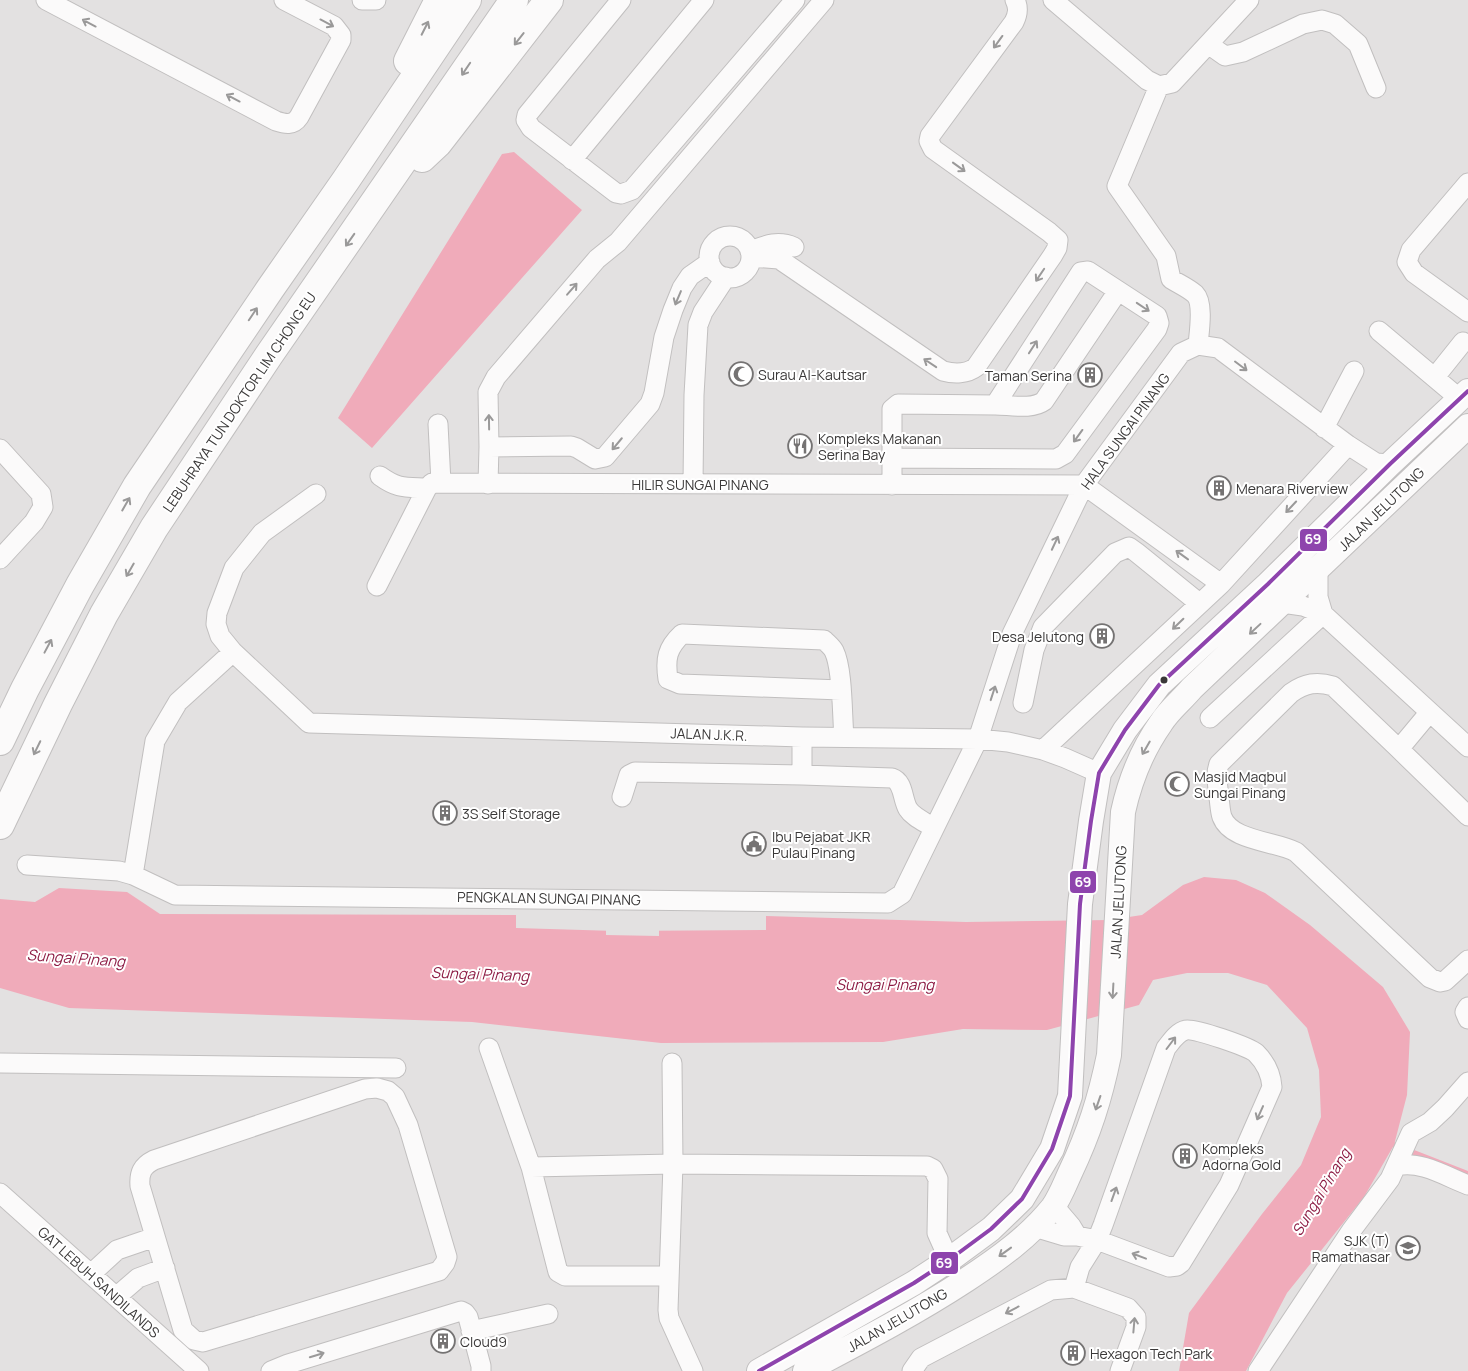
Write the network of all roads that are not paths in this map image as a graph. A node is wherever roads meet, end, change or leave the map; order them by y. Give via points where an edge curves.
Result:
1 (46, 0) edge
2 (284, 0) edge
3 (362, 0) edge
4 (376, 0) edge
5 (439, 0) edge
6 (467, 0) edge
7 (514, 0) edge
8 (549, 0) edge
9 (621, 0) edge
10 (704, 0) edge
11 (795, 0) edge
12 (824, 0) edge
13 (1015, 0) edge
14 (1053, 0) edge
15 (1249, 0) edge
16 (1208, 44) junction
17 (1159, 86) junction
18 (1376, 88) dead end
19 (572, 160) junction
20 (346, 180) junction
21 (1468, 183) edge
22 (377, 200) junction
23 (794, 247) dead end
24 (750, 254) junction
25 (710, 262) junction
26 (726, 277) junction
27 (1118, 291) junction
28 (1468, 312) edge
29 (1379, 332) dead end
30 (1463, 342) dead end
31 (1198, 345) junction
32 (1354, 371) dead end
33 (1435, 377) junction
34 (1464, 395) edge
35 (995, 405) junction
36 (438, 424) dead end
37 (1468, 426) edge
38 (1324, 428) junction
39 (1348, 445) junction
40 (489, 447) junction
41 (0, 449) edge
42 (892, 458) junction
43 (1390, 464) junction
44 (380, 476) dead end
45 (488, 484) junction
46 (693, 484) junction
47 (892, 485) junction
48 (1084, 485) junction
49 (434, 486) junction
50 (316, 494) dead end
51 (0, 559) edge
52 (1318, 570) junction
53 (1222, 584) junction
54 (377, 586) dead end
55 (1282, 603) junction
56 (1199, 604) junction
57 (1323, 614) junction
58 (233, 652) junction
59 (840, 690) junction
60 (1024, 704) dead end
61 (1430, 713) junction
62 (1210, 718) dead end
63 (1076, 719) junction
64 (802, 737) junction
65 (844, 737) junction
66 (978, 739) junction
67 (0, 741) edge
68 (1468, 747) edge
69 (1399, 749) junction
70 (1043, 750) junction
71 (1065, 758) junction
72 (1099, 773) junction
73 (802, 775) junction
74 (622, 797) dead end
75 (1468, 816) edge
76 (0, 825) edge
77 (934, 828) junction
78 (27, 865) dead end
79 (133, 875) junction
80 (1468, 960) edge
81 (1468, 1007) edge
82 (1468, 1019) edge
83 (489, 1048) dead end
84 (0, 1062) edge
85 (672, 1063) dead end
86 (396, 1068) dead end
87 (1468, 1082) edge
88 (1400, 1160) junction
89 (673, 1164) junction
90 (531, 1167) junction
91 (1468, 1185) edge
92 (0, 1193) edge
93 (1054, 1206) junction
94 (1034, 1228) junction
95 (1077, 1236) junction
96 (155, 1237) junction
97 (1097, 1240) junction
98 (949, 1260) junction
99 (165, 1268) junction
100 (91, 1274) junction
101 (669, 1276) junction
102 (1074, 1288) junction
103 (116, 1297) junction
104 (548, 1314) dead end
105 (471, 1331) junction
106 (199, 1371) edge
107 (271, 1371) edge
108 (481, 1371) edge
109 (693, 1371) edge
110 (759, 1371) edge
111 (805, 1371) edge
112 (912, 1371) edge
113 (1120, 1371) edge
114 (1258, 1371) edge

2 -> 1 street via 334,26 341,35 299,117 286,124
3 - 4 street
20 -> 5 highway
6 - 20 highway
7 -> 22 highway, LEBUHRAYA TUN DOKTOR LIM CHONG EU
8 -> 22 highway via 438,143
9 - 19 street via 527,115 531,128
10 - 19 street
11 - 19 street via 632,190 616,193
40 -> 12 street via 488,392 496,377 597,259 618,242
13 -> 24 street via 1018,7 1014,22 929,141 933,148 1058,240 1053,255 976,367 971,371 943,372 779,259
14 - 17 street via 1147,80
15 - 16 street
16 - 17 street via 1172,83
16 - 18 street via 1225,56 1243,52 1303,24 1322,20 1335,24 1358,44
17 - 31 street via 1117,186 1166,256 1171,279 1199,299
67 -> 20 highway via 80,585 137,486
21 - 28 street via 1411,250 1407,262 1414,273
22 -> 76 highway, LEBUHRAYA TUN DOKTOR LIM CHONG EU via 154,528 104,614
23 - 24 street via 772,243
24 - 25 street via 746,244 735,236 728,236 715,242
24 - 26 street via 750,265 746,271 734,278
25 - 26 street via 716,272
25 -> 40 street via 690,276 682,288 664,337 650,404 605,458 595,459 571,446
26 - 46 street via 698,325
27 - 35 street via 1039,405
35 -> 27 street via 1081,272 1088,271
27 -> 42 street via 1157,316 1158,329 1065,454 1056,459
29 - 33 street
30 - 33 street
31 -> 38 street via 1218,348
31 - 48 street, HALA SUNGAI PINANG via 1181,353
32 - 38 street
33 - 34 street
34 - 43 main road, JALAN JELUTONG
35 - 42 street via 898,404 892,410
36 - 49 street
37 - 52 main road, JALAN JELUTONG
38 - 39 street
39 - 43 street via 1376,463
39 -> 53 street
40 - 45 street
41 - 51 street via 41,494 44,507
42 - 47 street
43 - 72 main road, JALAN JELUTONG via 1268,584 1158,685
44 - 49 street, HILIR SUNGAI PINANG via 399,487
45 - 46 street, HILIR SUNGAI PINANG
45 - 49 street, HILIR SUNGAI PINANG
46 - 47 street, HILIR SUNGAI PINANG
47 - 48 street, HILIR SUNGAI PINANG
53 -> 48 street
66 -> 48 street, HALA SUNGAI PINANG via 1012,634
49 - 54 street
50 - 58 street via 262,533 234,568 216,624 220,636
52 - 55 main road, JALAN JELUTONG
52 - 57 street via 1318,597
53 - 56 street
55 - 57 street via 1304,606
55 -> 93 main road, JALAN JELUTONG via 1161,722 1128,787 1123,812 1109,1055 1102,1094 1085,1142
56 - 60 street via 1129,547 1121,549 1043,628 1034,650
56 -> 63 street
57 - 61 street
57 - 62 street
58 - 64 street, JALAN J.K.R. via 305,721 313,724
58 - 79 street via 178,702 155,741
59 - 59 street via 837,659 824,640 682,634 671,644 666,665 668,679 680,684
59 - 65 street
61 - 68 street
61 - 69 street
63 - 70 street
63 - 71 street via 1069,732
64 - 65 street, JALAN J.K.R.
64 - 73 street
65 - 66 street, JALAN J.K.R.
66 - 70 street, JALAN J.K.R.
66 - 77 street, PENGKALAN SUNGAI PINANG
69 - 75 street
69 - 80 street via 1333,686 1322,683 1300,686 1219,764 1217,778 1221,815 1230,828 1243,836 1296,852 1430,978 1440,982 1445,980
70 - 71 street, JALAN J.K.R.
71 - 72 street, JALAN J.K.R.
72 - 98 main road, JALAN JELUTONG via 1080,904 1070,1096 1052,1148 1022,1199 992,1229
73 - 74 street via 636,772 629,775
73 - 77 street via 897,779 911,813
77 - 79 street, PENGKALAN SUNGAI PINANG via 902,894 888,903 175,896
78 - 79 street, PENGKALAN SUNGAI PINANG via 119,871
81 - 82 street via 1465,1012
83 - 90 street
84 - 86 street
85 - 89 street
87 - 88 street via 1430,1122 1411,1133
88 - 91 street
88 - 114 street via 1390,1180 1351,1231
89 - 90 street
89 - 98 street via 927,1166 933,1169 938,1179 937,1233
89 - 101 street
90 - 101 street via 561,1275
92 - 100 street, GAT LEBUH SANDILANDS
93 - 94 main road, JALAN JELUTONG
93 - 95 street
94 - 95 street
94 -> 111 main road, JALAN JELUTONG via 1003,1254 924,1308
95 - 97 street
96 - 99 street
96 - 99 street via 139,1178 146,1164 365,1089 376,1088 395,1097 408,1125 447,1257 439,1271 203,1342 194,1340 183,1330
96 - 100 street via 117,1250
97 -> 97 street via 1166,1048 1175,1036 1185,1030 1199,1031 1254,1051 1266,1064 1272,1087 1229,1185 1181,1263 1169,1267
97 - 102 street via 1080,1267
98 - 110 main road, JALAN JELUTONG
99 - 103 street via 138,1278
100 - 103 street, GAT LEBUH SANDILANDS
101 - 109 street via 669,1318
102 -> 112 street via 1050,1290 921,1358
113 -> 102 street via 1136,1327 1136,1318 1128,1308
103 - 106 street, GAT LEBUH SANDILANDS
104 - 105 street
107 -> 105 street via 457,1311 465,1313
105 - 108 street

